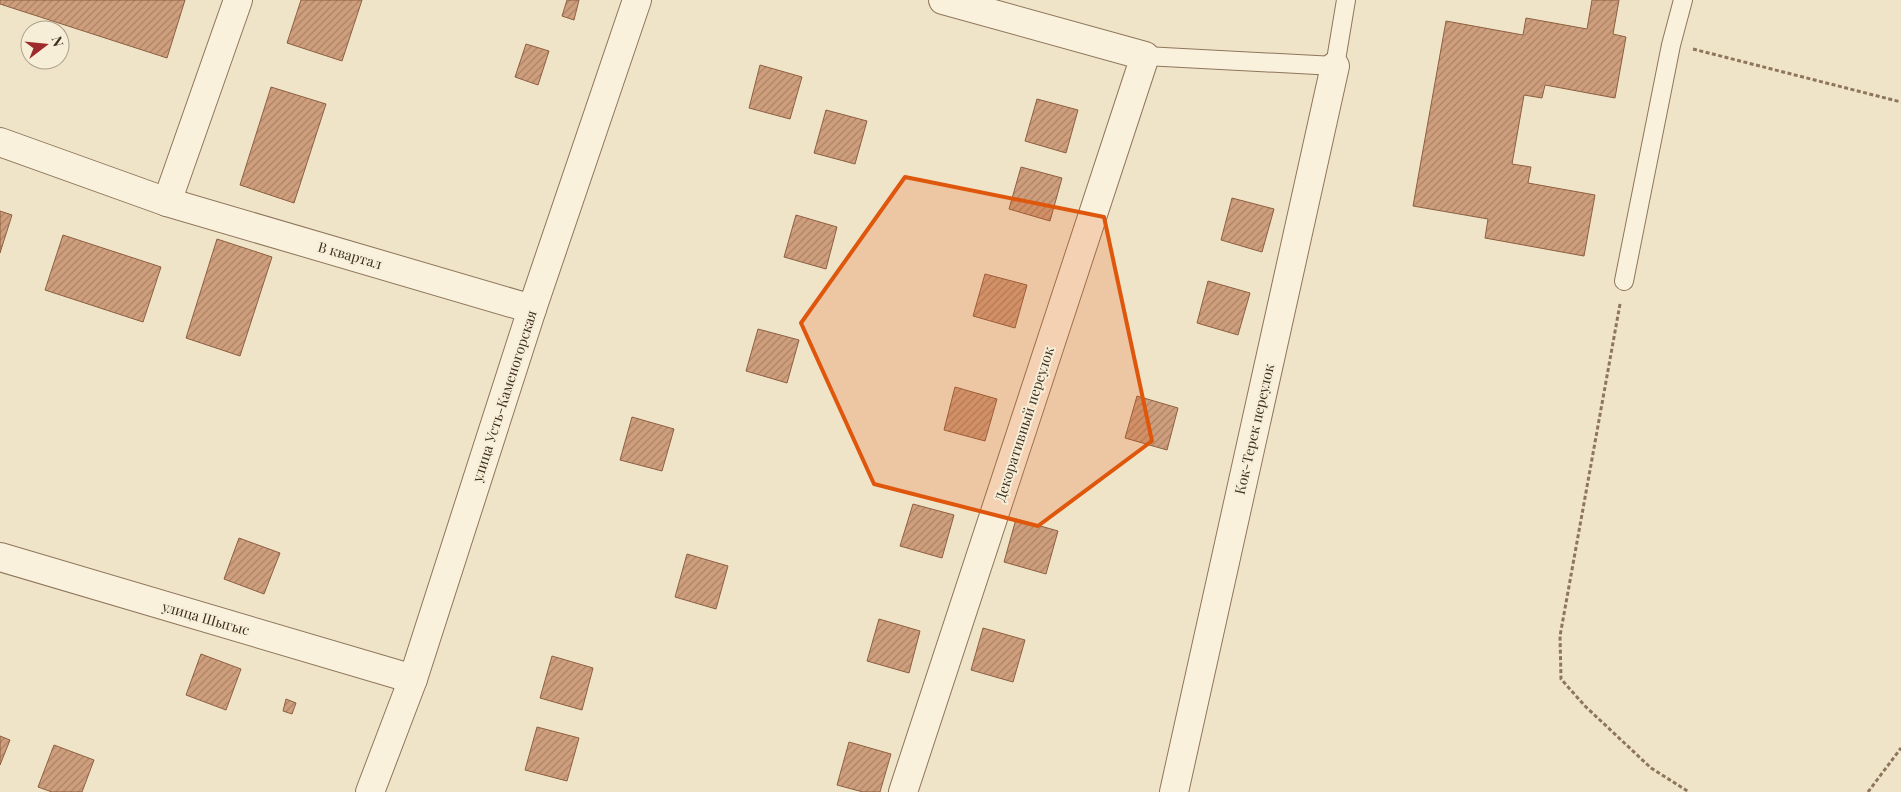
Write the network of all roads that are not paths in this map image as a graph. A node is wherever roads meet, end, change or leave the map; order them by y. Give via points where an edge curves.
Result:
1 (238, 0) edge
2 (637, 0) edge
3 (943, 0) edge
4 (1346, 0) edge
5 (1683, 0) edge
6 (1145, 56) junction
7 (1335, 66) junction
8 (0, 142) edge
9 (167, 202) junction
10 (1624, 281) road end
11 (532, 309) junction
12 (0, 557) edge
13 (413, 679) junction
14 (370, 792) edge
15 (902, 792) edge
16 (1174, 792) edge

1 - 9 street
2 - 11 street, улица Усть-Каменогорская
3 - 6 street
4 - 7 lane
5 - 10 lane
6 - 7 lane
6 - 15 street, Декоративный переулок
7 - 16 street, Кок-Терек переулок
8 - 9 street, В квартал
9 - 11 street, В квартал
11 - 13 street, улица Усть-Каменогорская
12 - 13 street, улица Шыгыс
13 - 14 street, улица Усть-Каменогорская

